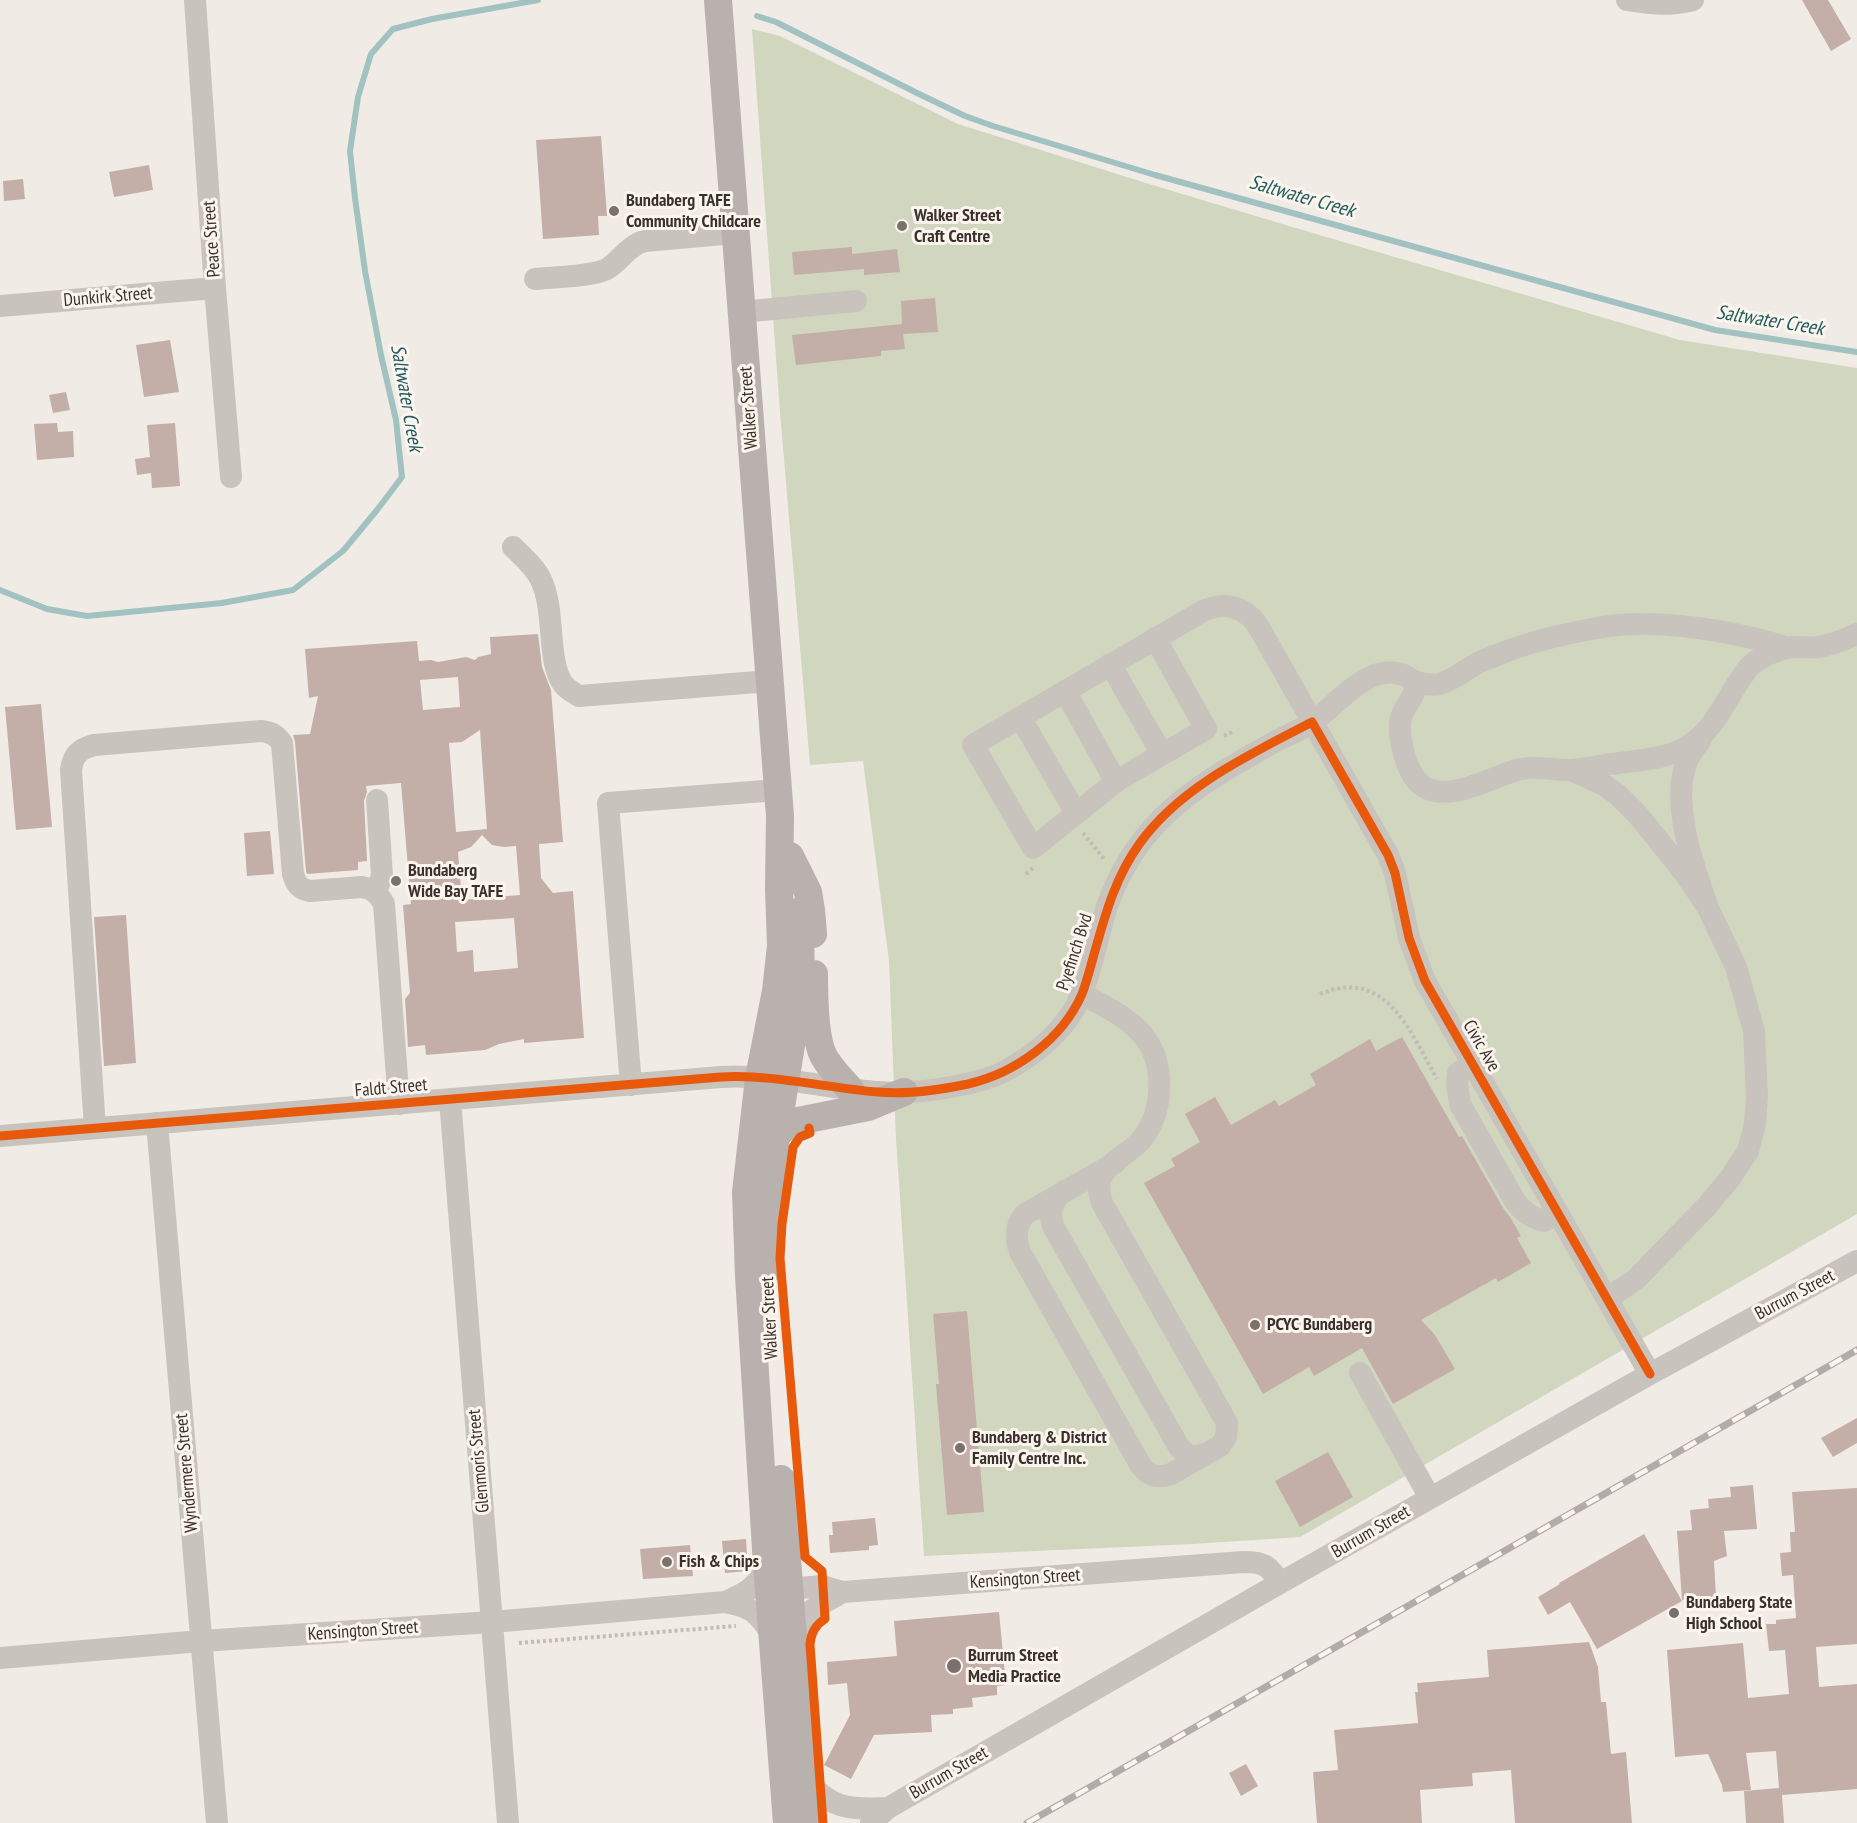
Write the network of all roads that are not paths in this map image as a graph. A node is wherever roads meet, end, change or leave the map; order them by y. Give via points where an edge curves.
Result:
1 (195, 0) edge
2 (718, 0) edge
3 (1627, 0) edge
4 (1693, 0) edge
5 (735, 233) junction
6 (535, 279) dead end
7 (215, 288) junction
8 (856, 301) dead end
9 (0, 306) edge
10 (741, 312) junction
11 (231, 477) dead end
12 (513, 547) dead end
13 (1857, 634) edge
14 (1155, 638) junction
15 (1788, 648) junction
16 (1110, 664) junction
17 (770, 681) junction
18 (1414, 681) junction
19 (1065, 691) junction
20 (1020, 717) junction
21 (1312, 722) junction
22 (1705, 733) junction
23 (1162, 754) junction
24 (1570, 770) junction
25 (1116, 782) junction
26 (377, 800) dead end
27 (779, 803) junction
28 (1076, 813) junction
29 (790, 856) junction
30 (376, 892) junction
31 (1708, 908) junction
32 (1082, 994) junction
33 (1473, 1064) junction
34 (772, 1079) junction
35 (632, 1084) junction
36 (849, 1089) junction
37 (904, 1092) junction
38 (450, 1099) junction
39 (399, 1104) junction
40 (157, 1123) junction
41 (95, 1128) junction
42 (776, 1133) junction
43 (0, 1136) edge
44 (1115, 1163) junction
45 (1064, 1191) junction
46 (1558, 1213) junction
47 (1857, 1261) edge
48 (1607, 1299) junction
49 (1360, 1373) dead end
50 (1650, 1374) junction
51 (1205, 1454) junction
52 (1430, 1498) junction
53 (767, 1565) junction
54 (1280, 1583) junction
55 (789, 1590) junction
56 (843, 1592) junction
57 (725, 1602) junction
58 (492, 1622) junction
59 (770, 1629) junction
60 (201, 1641) junction
61 (0, 1658) edge
62 (804, 1775) junction
63 (879, 1816) edge
64 (218, 1823) edge
65 (508, 1823) edge
66 (786, 1823) edge
67 (807, 1823) edge

1 - 7 street, Peace Street
2 - 5 main road, Walker Street
3 - 4 street via 1675,5
5 - 6 street via 645,240 598,272
5 - 10 main road, Walker Street
7 - 9 street, Dunkirk Street
7 - 11 street, Peace Street
8 - 10 street
10 - 17 main road, Walker Street
12 - 17 street via 540,578 549,602 555,667 564,685 579,696
13 - 15 street via 1830,645
14 - 16 street
14 - 21 street, Civic Ave via 1210,608 1228,606 1245,611 1257,624
14 - 23 street via 1206,729
15 - 18 street, Pyefinch Bvd via 1761,639 1685,626 1605,627 1501,653 1438,684
15 - 22 street via 1749,667
16 - 19 street
16 - 23 street
17 - 27 main road, Walker Street
18 - 21 street, Pyefinch Bvd via 1396,672 1375,675
18 - 24 street via 1415,691 1401,717 1402,748 1417,782 1426,788 1460,790 1525,769
19 - 20 street
19 - 25 street
20 - 28 street
20 - 28 street via 973,745 1033,848
21 - 32 street, Pyefinch Bvd via 1210,779 1171,807 1155,824 1118,880
21 - 33 street, Civic Ave via 1388,855 1406,927 1425,981
22 - 24 street via 1687,747 1660,757
22 - 31 street via 1688,759 1681,791 1695,870
23 - 25 street
24 - 31 street via 1604,785 1637,814
25 - 28 street
26 - 30 street via 382,876
27 - 29 main road, Walker Street
27 - 34 main road, Walker Street via 780,946
27 - 35 street via 608,803
29 - 34 main road, Walker Street via 800,932 801,983
29 - 36 main road via 808,892 811,910 816,1022 821,1049
30 - 39 street via 386,912
30 - 41 street via 362,887 310,891 295,882 282,743 269,732 94,745 78,752 71,770
31 - 48 street via 1736,967 1754,1031 1755,1124 1748,1150 1707,1206 1636,1279
32 - 37 street, Pyefinch Bvd via 1057,1032 1005,1071 971,1083
32 - 44 street via 1110,1008 1140,1032 1150,1045 1159,1079 1159,1100 1150,1129
33 - 46 street, Civic Ave
33 - 46 street via 1458,1073 1460,1104 1515,1201 1536,1219 1544,1221
34 - 35 street, Faldt Street via 727,1077
34 - 36 street, Pyefinch Bvd
34 - 42 main road, Walker Street
34 - 53 main road, Walker Street via 746,1192
35 - 38 street, Faldt Street
36 - 37 street, Pyefinch Bvd
37 - 42 main road via 868,1107 798,1121
38 - 39 street, Faldt Street
38 - 58 street, Glenmoris Street
39 - 40 street, Faldt Street
40 - 41 street, Faldt Street
40 - 60 street, Wyndermere Street
41 - 43 street, Faldt Street
42 - 55 main road, Walker Street via 767,1236
44 - 45 street
44 - 51 street via 1099,1181 1102,1203 1227,1424 1223,1442
45 - 51 street via 1051,1207 1054,1228 1179,1447 1190,1457
45 - 51 street via 1020,1218 1016,1230 1020,1252 1146,1472 1166,1476
46 - 48 street, Civic Ave
47 - 50 street, Burrum Street
48 - 50 street, Civic Ave
49 - 52 street
50 - 52 street, Burrum Street
52 - 54 street, Burrum Street
53 - 57 street, Kensington Street via 745,1594
53 - 59 main road, Walker Street
54 - 56 street, Kensington Street via 1260,1562 1243,1562
54 - 63 street, Burrum Street
55 - 56 street, Kensington Street via 822,1586
55 - 59 main road, Walker Street
55 - 59 street
56 - 59 street via 818,1606 802,1621
57 - 58 street, Kensington Street
57 - 59 street, Kensington Street via 745,1606
58 - 60 street, Kensington Street
58 - 65 street, Glenmoris Street
59 - 62 main road, Walker Street
59 - 66 main road, Walker Street
60 - 61 street, Kensington Street
60 - 64 street, Wyndermere Street
62 - 63 street via 824,1797
62 - 67 main road, Walker Street

